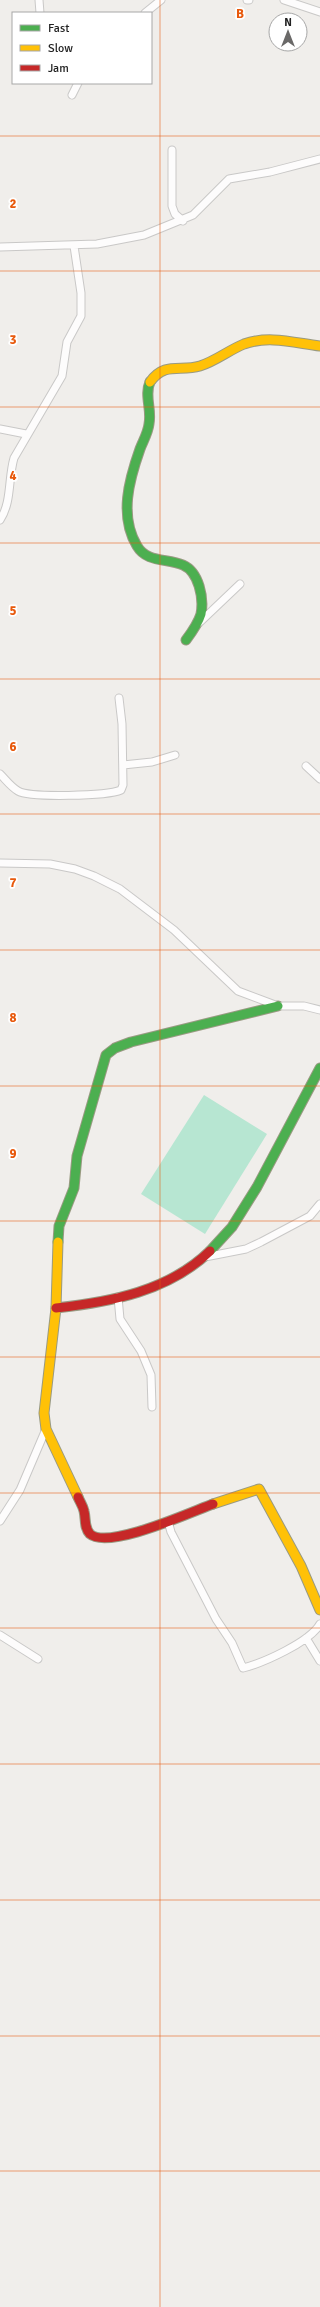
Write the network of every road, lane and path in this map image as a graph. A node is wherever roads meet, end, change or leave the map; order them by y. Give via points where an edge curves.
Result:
1 (39, 0) edge
2 (161, 0) edge
3 (284, 0) edge
4 (40, 12) edge
5 (146, 12) edge
6 (320, 12) edge
7 (78, 84) edge
8 (72, 95) dead end
9 (172, 150) dead end
10 (320, 159) edge
11 (183, 221) junction
12 (74, 246) junction
13 (0, 247) edge
14 (320, 346) edge
15 (0, 429) edge
16 (26, 434) junction
17 (0, 520) edge
18 (240, 584) dead end
19 (199, 623) junction
20 (186, 640) dead end
21 (119, 698) dead end
22 (175, 755) dead end
23 (122, 765) junction
24 (306, 766) dead end
25 (0, 774) edge
26 (320, 779) edge
27 (0, 863) edge
28 (278, 1006) junction
29 (320, 1010) edge
30 (320, 1068) edge
31 (320, 1204) edge
32 (204, 1257) junction
33 (118, 1296) junction
34 (56, 1308) junction
35 (152, 1407) dead end
36 (46, 1429) junction
37 (0, 1521) edge
38 (168, 1522) junction
39 (320, 1610) edge
40 (320, 1624) edge
41 (0, 1635) edge
42 (306, 1638) junction
43 (38, 1659) dead end
44 (320, 1661) edge

1 - 4 street
2 - 5 street
3 - 6 street
7 - 8 street
9 - 11 street via 172,206 175,214
10 - 11 street via 229,179 199,210
11 - 12 street via 124,240
12 - 13 street
12 - 16 street via 81,293 81,316 68,342 62,376
14 - 19 street via 265,339 252,341 196,366 167,368 150,383 150,424 131,476 126,514 129,528 143,555 183,564 192,572 199,585 202,616
15 - 16 street
16 - 17 street via 11,468 8,500
18 - 19 street
19 - 20 street
21 - 23 street
22 - 23 street via 142,764
23 - 25 street via 122,789 107,793 22,793
24 - 26 street
27 - 28 street via 50,864 75,869 120,889 174,930 238,991
28 - 29 street via 304,1006
28 - 34 street via 131,1042 115,1048 106,1055 77,1156 74,1188 59,1226
30 - 32 street via 252,1196 225,1234
31 - 32 street via 310,1216 246,1249
32 - 33 street via 184,1272 161,1284
33 - 34 street via 79,1306
33 - 35 street via 120,1319 141,1351 151,1375
34 - 36 street via 44,1413
36 - 37 street via 20,1490
36 - 38 street via 84,1510 86,1528 91,1535 115,1538
38 - 39 street via 214,1503 259,1489 301,1566
38 - 42 street via 243,1668
40 - 42 street
41 - 43 street
42 - 44 street

